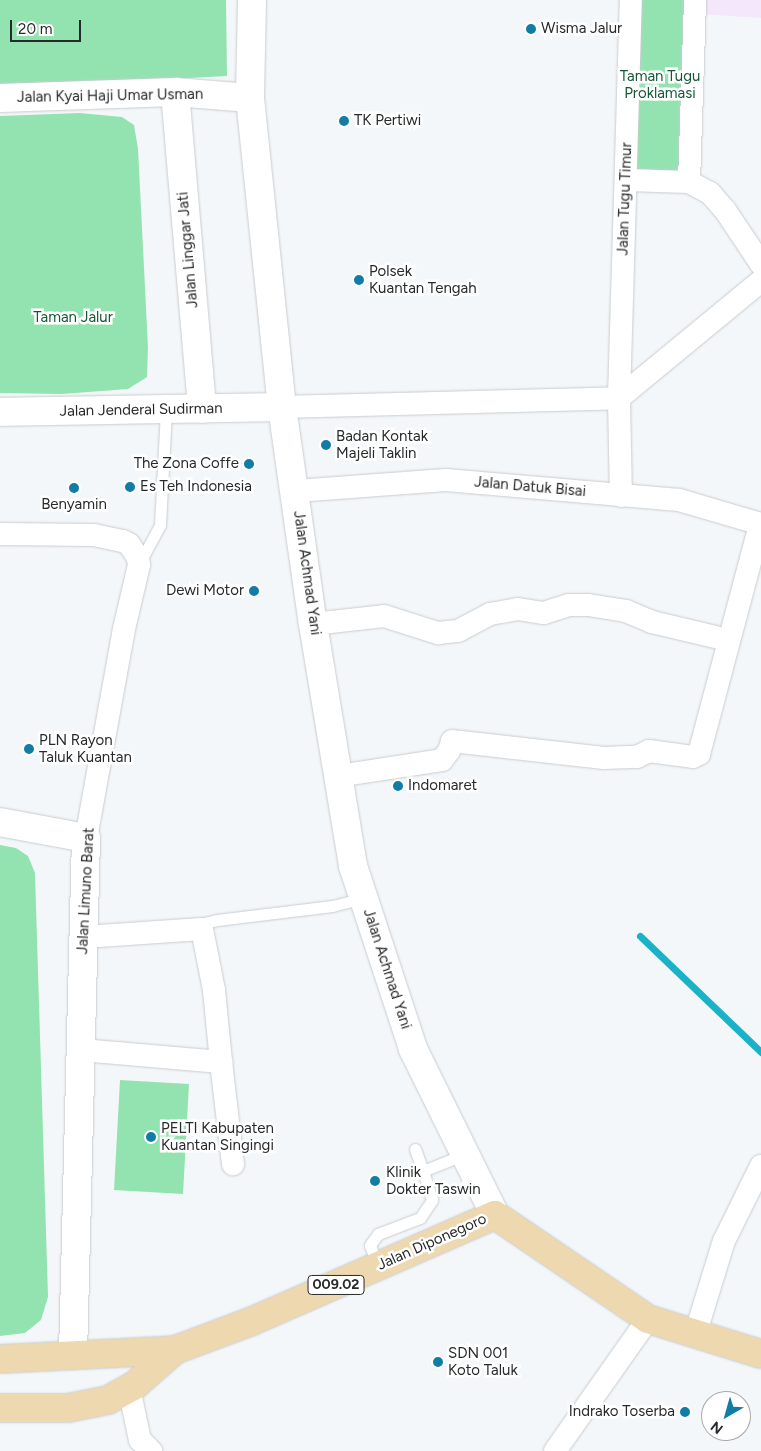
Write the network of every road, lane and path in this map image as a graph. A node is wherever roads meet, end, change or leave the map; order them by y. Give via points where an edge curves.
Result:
1 (252, 0) edge
2 (631, 0) edge
3 (695, 0) edge
4 (175, 92) junction
5 (0, 98) edge
6 (250, 98) junction
7 (626, 180) junction
8 (688, 182) junction
9 (761, 264) edge
10 (761, 281) edge
11 (618, 398) junction
12 (282, 407) junction
13 (202, 408) junction
14 (166, 409) junction
15 (0, 412) edge
16 (296, 491) junction
17 (621, 496) junction
18 (761, 524) edge
19 (0, 534) edge
20 (138, 565) junction
21 (313, 624) junction
22 (728, 640) junction
23 (338, 776) junction
24 (0, 822) edge
25 (86, 838) junction
26 (364, 898) junction
27 (202, 929) junction
28 (84, 937) junction
29 (81, 1050) junction
30 (221, 1062) junction
31 (415, 1149) dead end
32 (465, 1154) junction
33 (233, 1164) dead end
34 (761, 1166) edge
35 (423, 1171) junction
36 (495, 1215) junction
37 (378, 1266) junction
38 (648, 1319) junction
39 (695, 1335) junction
40 (175, 1350) junction
41 (73, 1354) junction
42 (761, 1354) edge
43 (0, 1359) edge
44 (129, 1388) junction
45 (0, 1408) edge
46 (144, 1447) edge
47 (555, 1451) edge

1 - 6 street
2 - 7 street, Jalan Tugu Timur
3 - 8 street
4 - 5 street, Jalan Kyai Haji Umar Usman
4 - 6 street, Jalan Kyai Haji Umar Usman
4 - 13 street, Jalan Linggar Jati
6 - 12 street
7 - 8 street
7 - 11 street, Jalan Tugu Timur
8 - 9 street via 715,198
10 - 11 street
11 - 12 street
11 - 17 street, Jalan Tugu Timur
12 - 13 street, Jalan Jenderal Sudirman
12 - 16 street, Jalan Achmad Yani
13 - 14 street, Jalan Jenderal Sudirman
14 - 15 street, Jalan Jenderal Sudirman
14 - 20 lane, Jalan Limuno Barat via 160,525
16 - 17 street, Jalan Datuk Bisai via 446,480
16 - 21 street, Jalan Achmad Yani
17 - 18 street, Jalan Datuk Bisai via 679,500
18 - 22 street
19 - 20 street via 94,535 123,541 134,550
20 - 25 street, Jalan Limuno Barat
21 - 22 street via 384,616 438,634 458,631 490,614 518,609 544,613 569,605 588,605 626,611 652,622
21 - 23 street, Jalan Achmad Yani
22 - 23 street via 704,739 698,754 693,757 649,751 636,758 604,758 452,742 442,760
23 - 26 street, Jalan Achmad Yani via 354,866
24 - 25 street
25 - 28 street, Jalan Limuno Barat
26 - 27 lane via 332,906 217,920 204,923
26 - 32 street, Jalan Achmad Yani via 413,1049
27 - 28 street
27 - 30 street via 214,990
28 - 29 street, Jalan Limuno Barat
29 - 30 street
29 - 41 street, Jalan Limuno Barat
30 - 33 street
31 - 35 lane
32 - 35 lane
32 - 36 street, Jalan Achmad Yani
34 - 39 street via 724,1241
35 - 37 lane via 432,1200 420,1218 378,1234 370,1245
36 - 37 main road, Jalan Diponegoro / 009.02
36 - 38 main road, Jalan Achmad Yani
37 - 40 main road, Jalan Diponegoro / 009.02 via 250,1322
38 - 39 main road, Jalan Achmad Yani
38 - 47 street
39 - 42 main road, Jalan Achmad Yani
40 - 41 main road, Jalan Diponegoro / 009.02
40 - 44 main road, Jalan Diponegoro / 009.02
41 - 43 main road, Jalan Diponegoro / 009.02
44 - 45 main road, Jalan Diponegoro / 009.02 via 108,1400 68,1408
44 - 46 street

